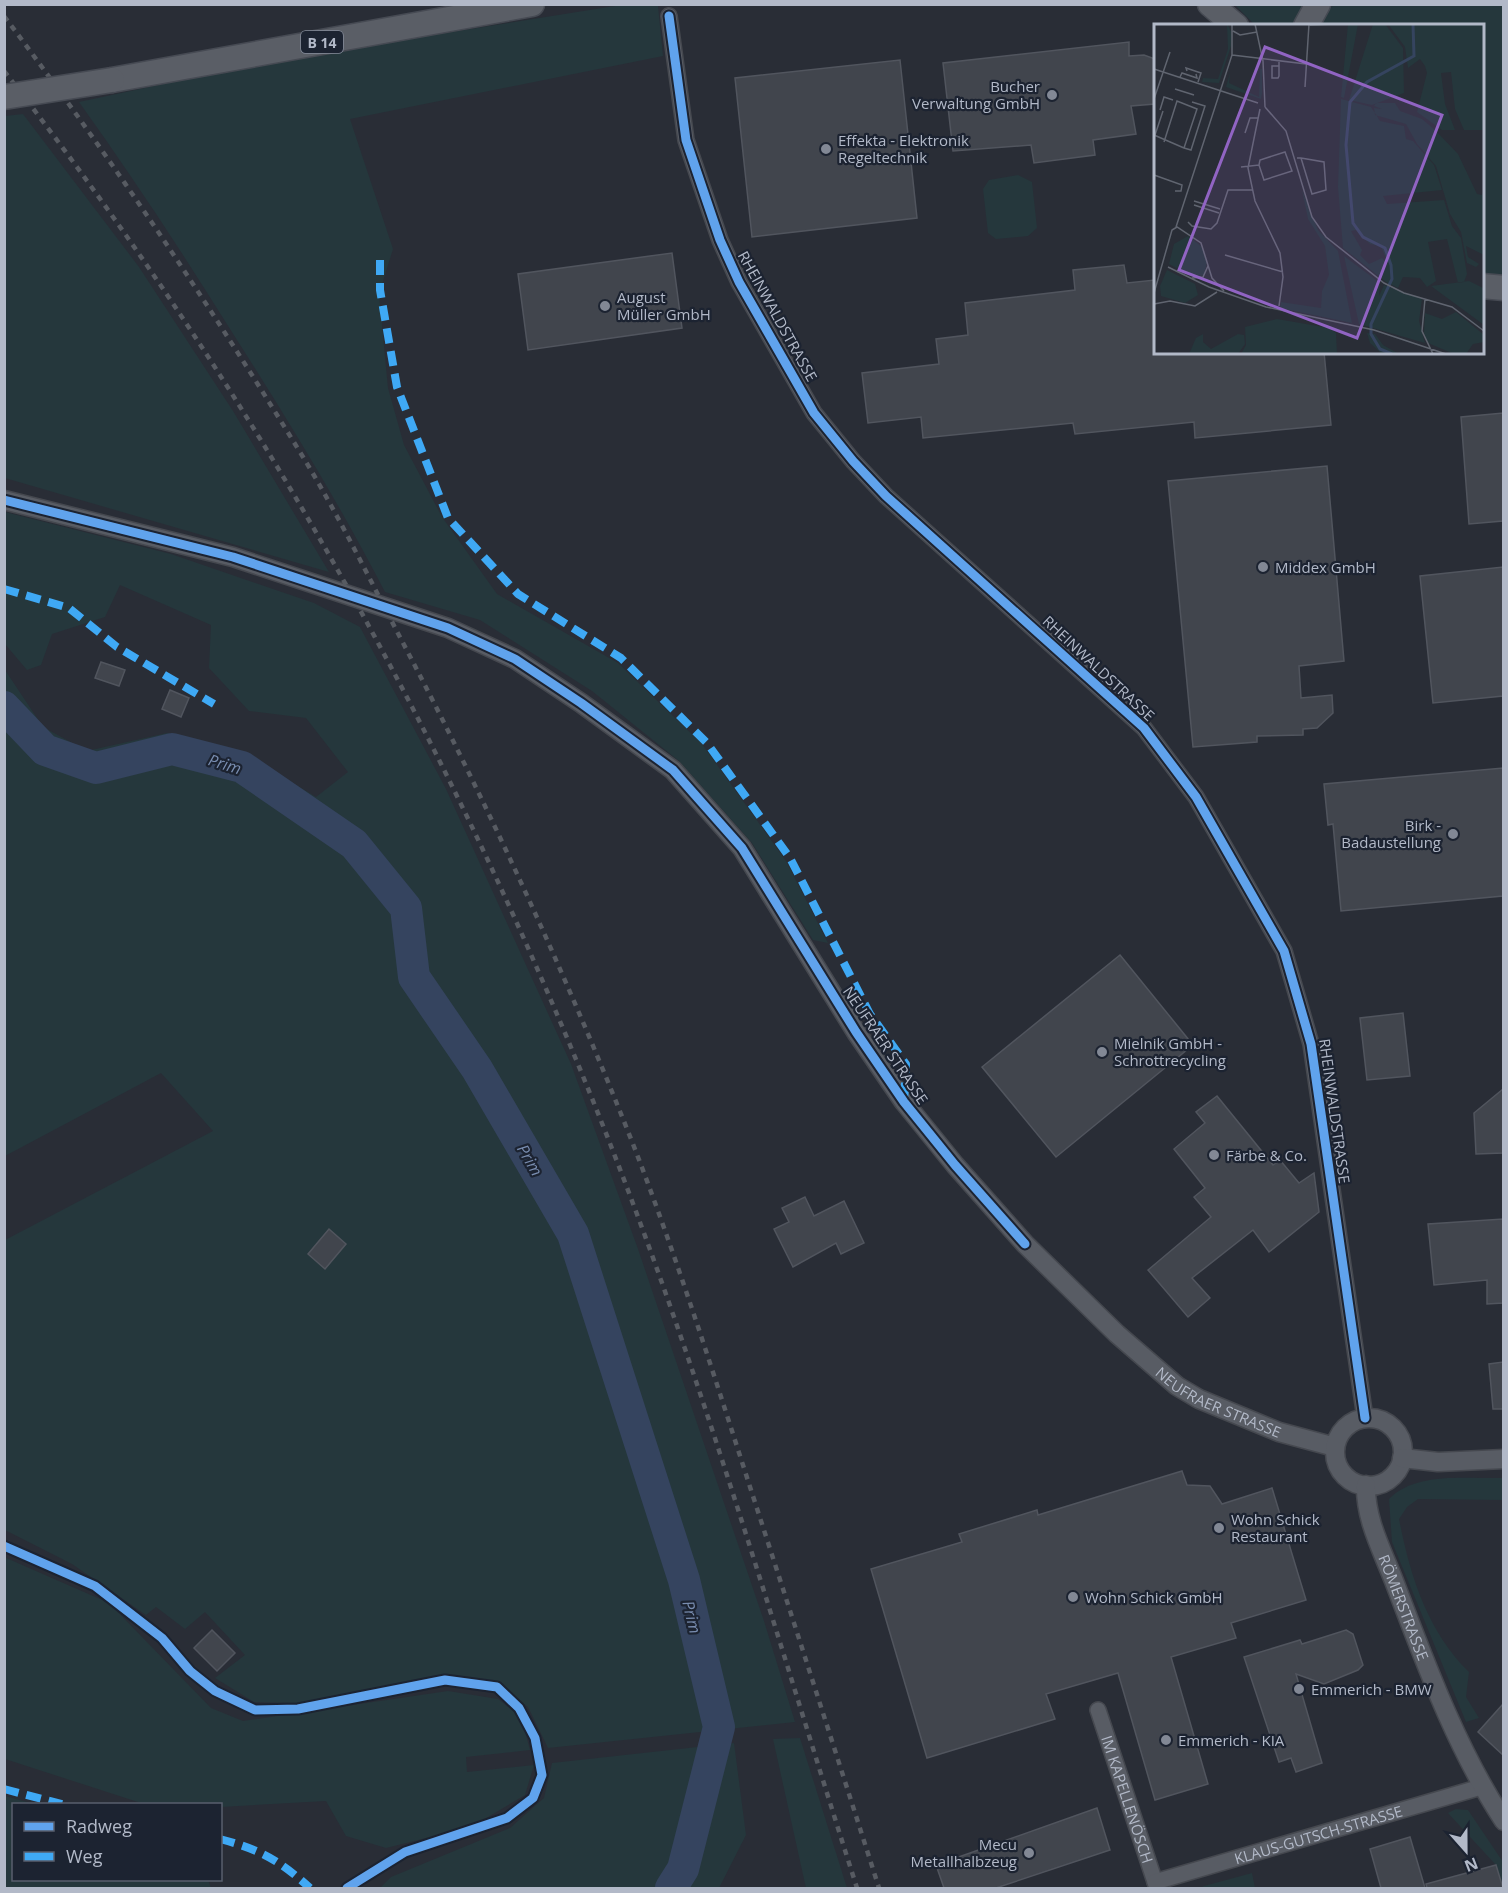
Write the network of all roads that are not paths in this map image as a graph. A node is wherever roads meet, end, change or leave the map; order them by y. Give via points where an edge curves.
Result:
1 (532, 4) edge
2 (1210, 4) edge
3 (1318, 4) edge
4 (669, 16) dead end
5 (1234, 24) edge
6 (1307, 24) edge
7 (4, 97) edge
8 (1484, 286) edge
9 (1503, 288) edge
10 (4, 500) edge
11 (1365, 1418) junction
12 (1335, 1447) junction
13 (1402, 1458) junction
14 (1503, 1459) edge
15 (1366, 1485) junction
16 (1098, 1710) dead end
17 (1481, 1787) junction
18 (1503, 1821) edge
19 (1156, 1885) edge

1 - 7 main road, B 14, bridge
2 - 5 main road
3 - 6 main road
4 - 11 street, RHEINWALDSTRASSE via 686,140 720,240 739,282 814,413 886,496 1144,728 1196,797 1284,951 1311,1044
8 - 9 main road
10 - 12 street, NEUFRAER STRASSE via 233,557 448,628 515,658 673,770 742,848 856,1032 904,1101 1025,1244 1177,1386 1279,1432
11 - 12 street via 1346,1426
11 - 13 street via 1392,1427 1401,1443
12 - 15 street via 1342,1472 1352,1481
13 - 14 street via 1438,1462
13 - 15 street via 1392,1476
15 - 17 street, RÖMERSTRASSE via 1368,1512 1415,1638
16 - 19 street, IM KAPELLENÖSCH
17 - 18 street, RÖMERSTRASSE
17 - 19 street, KLAUS-GUTSCH-STRASSE

